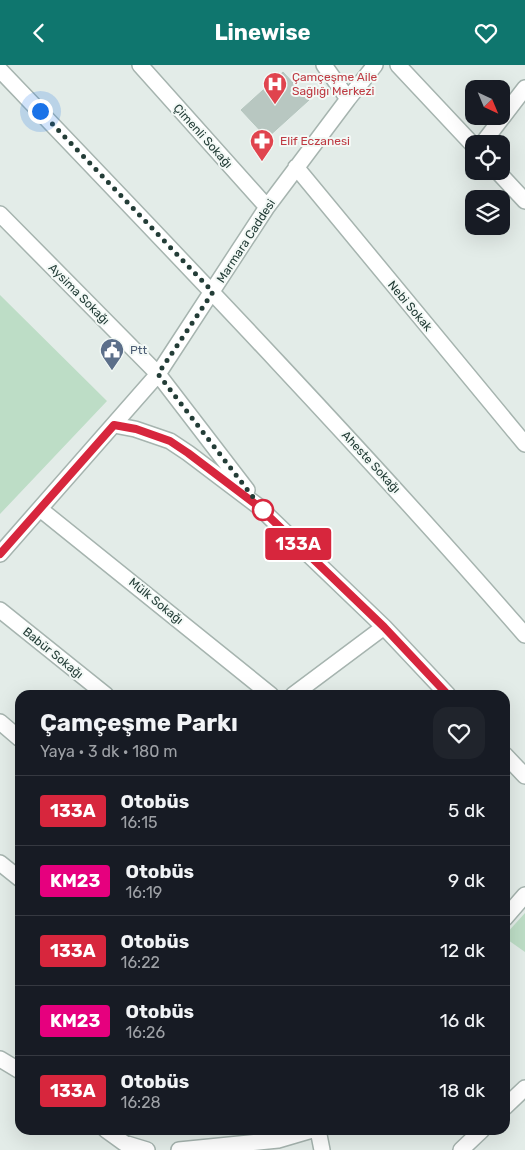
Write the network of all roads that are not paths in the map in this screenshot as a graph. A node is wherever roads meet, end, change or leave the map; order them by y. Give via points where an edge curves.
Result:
1 (140, 65) edge
2 (324, 65) edge
3 (375, 65) edge
4 (398, 65) edge
5 (0, 70) edge
6 (525, 88) edge
7 (348, 99) junction
8 (489, 135) edge
9 (465, 136) edge
10 (296, 167) junction
11 (505, 180) edge
12 (525, 201) edge
13 (267, 207) junction
14 (0, 214) edge
15 (213, 292) junction
16 (158, 374) junction
17 (114, 425) junction
18 (525, 444) edge
19 (258, 506) junction
20 (40, 509) junction
21 (0, 554) edge
22 (0, 611) edge
23 (384, 627) junction
24 (523, 629) edge
25 (100, 690) edge
26 (265, 690) edge
27 (300, 690) edge
28 (443, 690) edge
29 (0, 722) edge
30 (15, 735) edge
31 (510, 760) edge
32 (525, 776) edge
33 (0, 863) edge
34 (15, 875) edge
35 (525, 895) edge
36 (510, 912) edge
37 (0, 1059) edge
38 (15, 1068) edge
39 (525, 1088) edge
40 (510, 1102) edge
41 (113, 1135) edge
42 (295, 1135) edge
43 (319, 1135) edge
44 (477, 1135) edge
45 (147, 1150) edge
46 (179, 1150) edge
47 (322, 1150) edge
48 (461, 1150) edge

1 - 13 street, Çimenli Sokağı
2 - 7 street
3 - 7 street, Marmara Caddesi
4 - 9 street
5 - 15 street, Aheste Sokağı
6 - 8 street
7 - 10 street, Marmara Caddesi
10 - 13 street, Marmara Caddesi
10 - 18 street, Nebi Sokak
11 - 12 street
13 - 15 street, Marmara Caddesi
14 - 16 street, Aysima Sokağı
15 - 16 street, Marmara Caddesi
15 - 24 street, Aheste Sokağı
16 - 17 street, Marmara Caddesi
16 - 19 street, Aysima Sokağı
17 - 19 street via 170,441
17 - 20 street, Marmara Caddesi
19 - 23 street
20 - 21 street, Marmara Caddesi
20 - 26 street, Mülk Sokağı
22 - 25 street, Babür Sokağı
23 - 27 street
23 - 28 street
29 - 30 street
31 - 32 street
33 - 34 street
35 - 36 street
37 - 38 street
39 - 40 street
41 - 45 street via 124,1143
42 - 46 street via 278,1140
43 - 47 street
44 - 48 street

